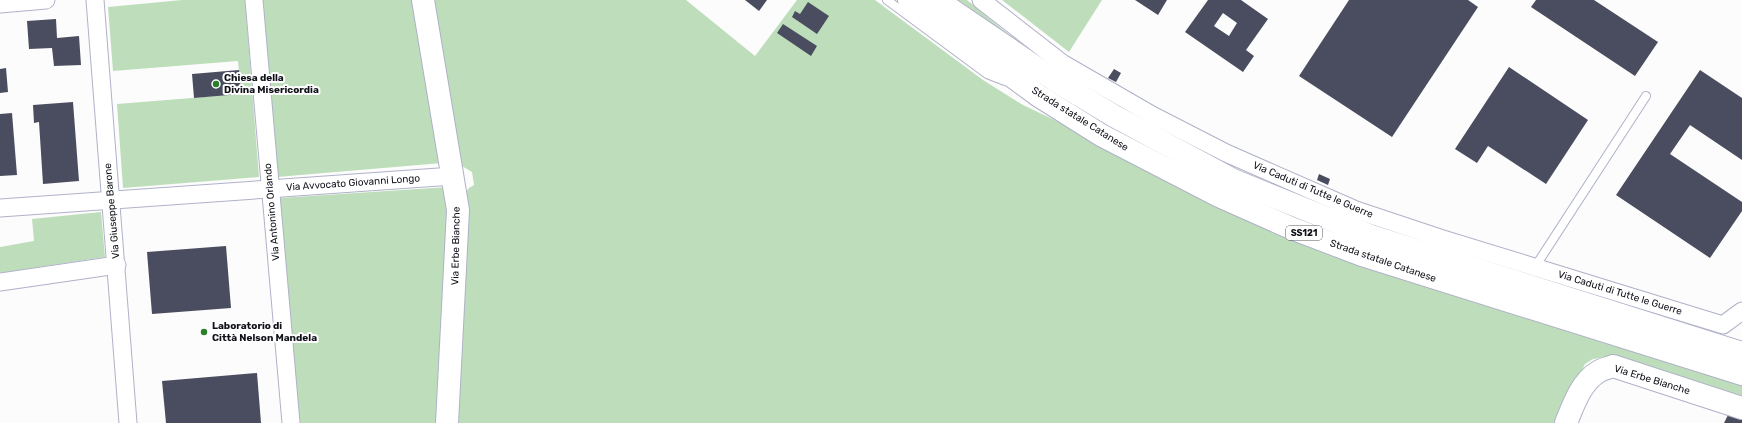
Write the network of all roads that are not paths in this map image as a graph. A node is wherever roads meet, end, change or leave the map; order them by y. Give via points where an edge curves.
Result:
1 (46, 0) edge
2 (95, 0) edge
3 (254, 0) edge
4 (423, 0) edge
5 (887, 0) edge
6 (909, 0) edge
7 (937, 0) edge
8 (982, 0) edge
9 (0, 4) edge
10 (1039, 96) junction
11 (1646, 96) dead end
12 (453, 176) junction
13 (270, 189) junction
14 (110, 200) junction
15 (0, 208) edge
16 (116, 265) junction
17 (1535, 266) junction
18 (0, 282) edge
19 (1742, 311) edge
20 (1742, 354) edge
21 (1742, 374) edge
22 (1742, 408) edge
23 (128, 423) edge
24 (291, 423) edge
25 (447, 423) edge
26 (1566, 423) edge

1 - 9 street
2 - 14 street, Via Giuseppe Barone
3 - 13 street, Via Antonino Orlando
4 - 12 main road, Via Erbe Bianche
5 - 10 lane via 987,74
6 - 10 main road, Strada statale Catanese / SS121
7 - 20 main road, Strada statale Catanese / SS121 via 1114,116 1233,180 1371,236
8 - 17 street, Via Caduti di Tutte le Guerre via 1062,62 1152,115 1226,153 1356,210
10 - 21 main road, Strada statale Catanese / SS121 via 1102,135 1163,168 1291,228 1362,255
11 - 17 lane
12 - 13 street, Via Avvocato Giovanni Longo
12 - 25 main road, Via Erbe Bianche via 458,210 458,240
13 - 14 street, Via Avvocato Giovanni Longo
13 - 24 street, Via Antonino Orlando
14 - 15 street, Via Avvocato Giovanni Longo
14 - 16 street, Via Giuseppe Barone
16 - 18 street
16 - 23 street, Via Giuseppe Barone
17 - 19 street, Via Caduti di Tutte le Guerre via 1723,325
22 - 26 main road, Via Erbe Bianche via 1613,366 1598,372 1586,382

